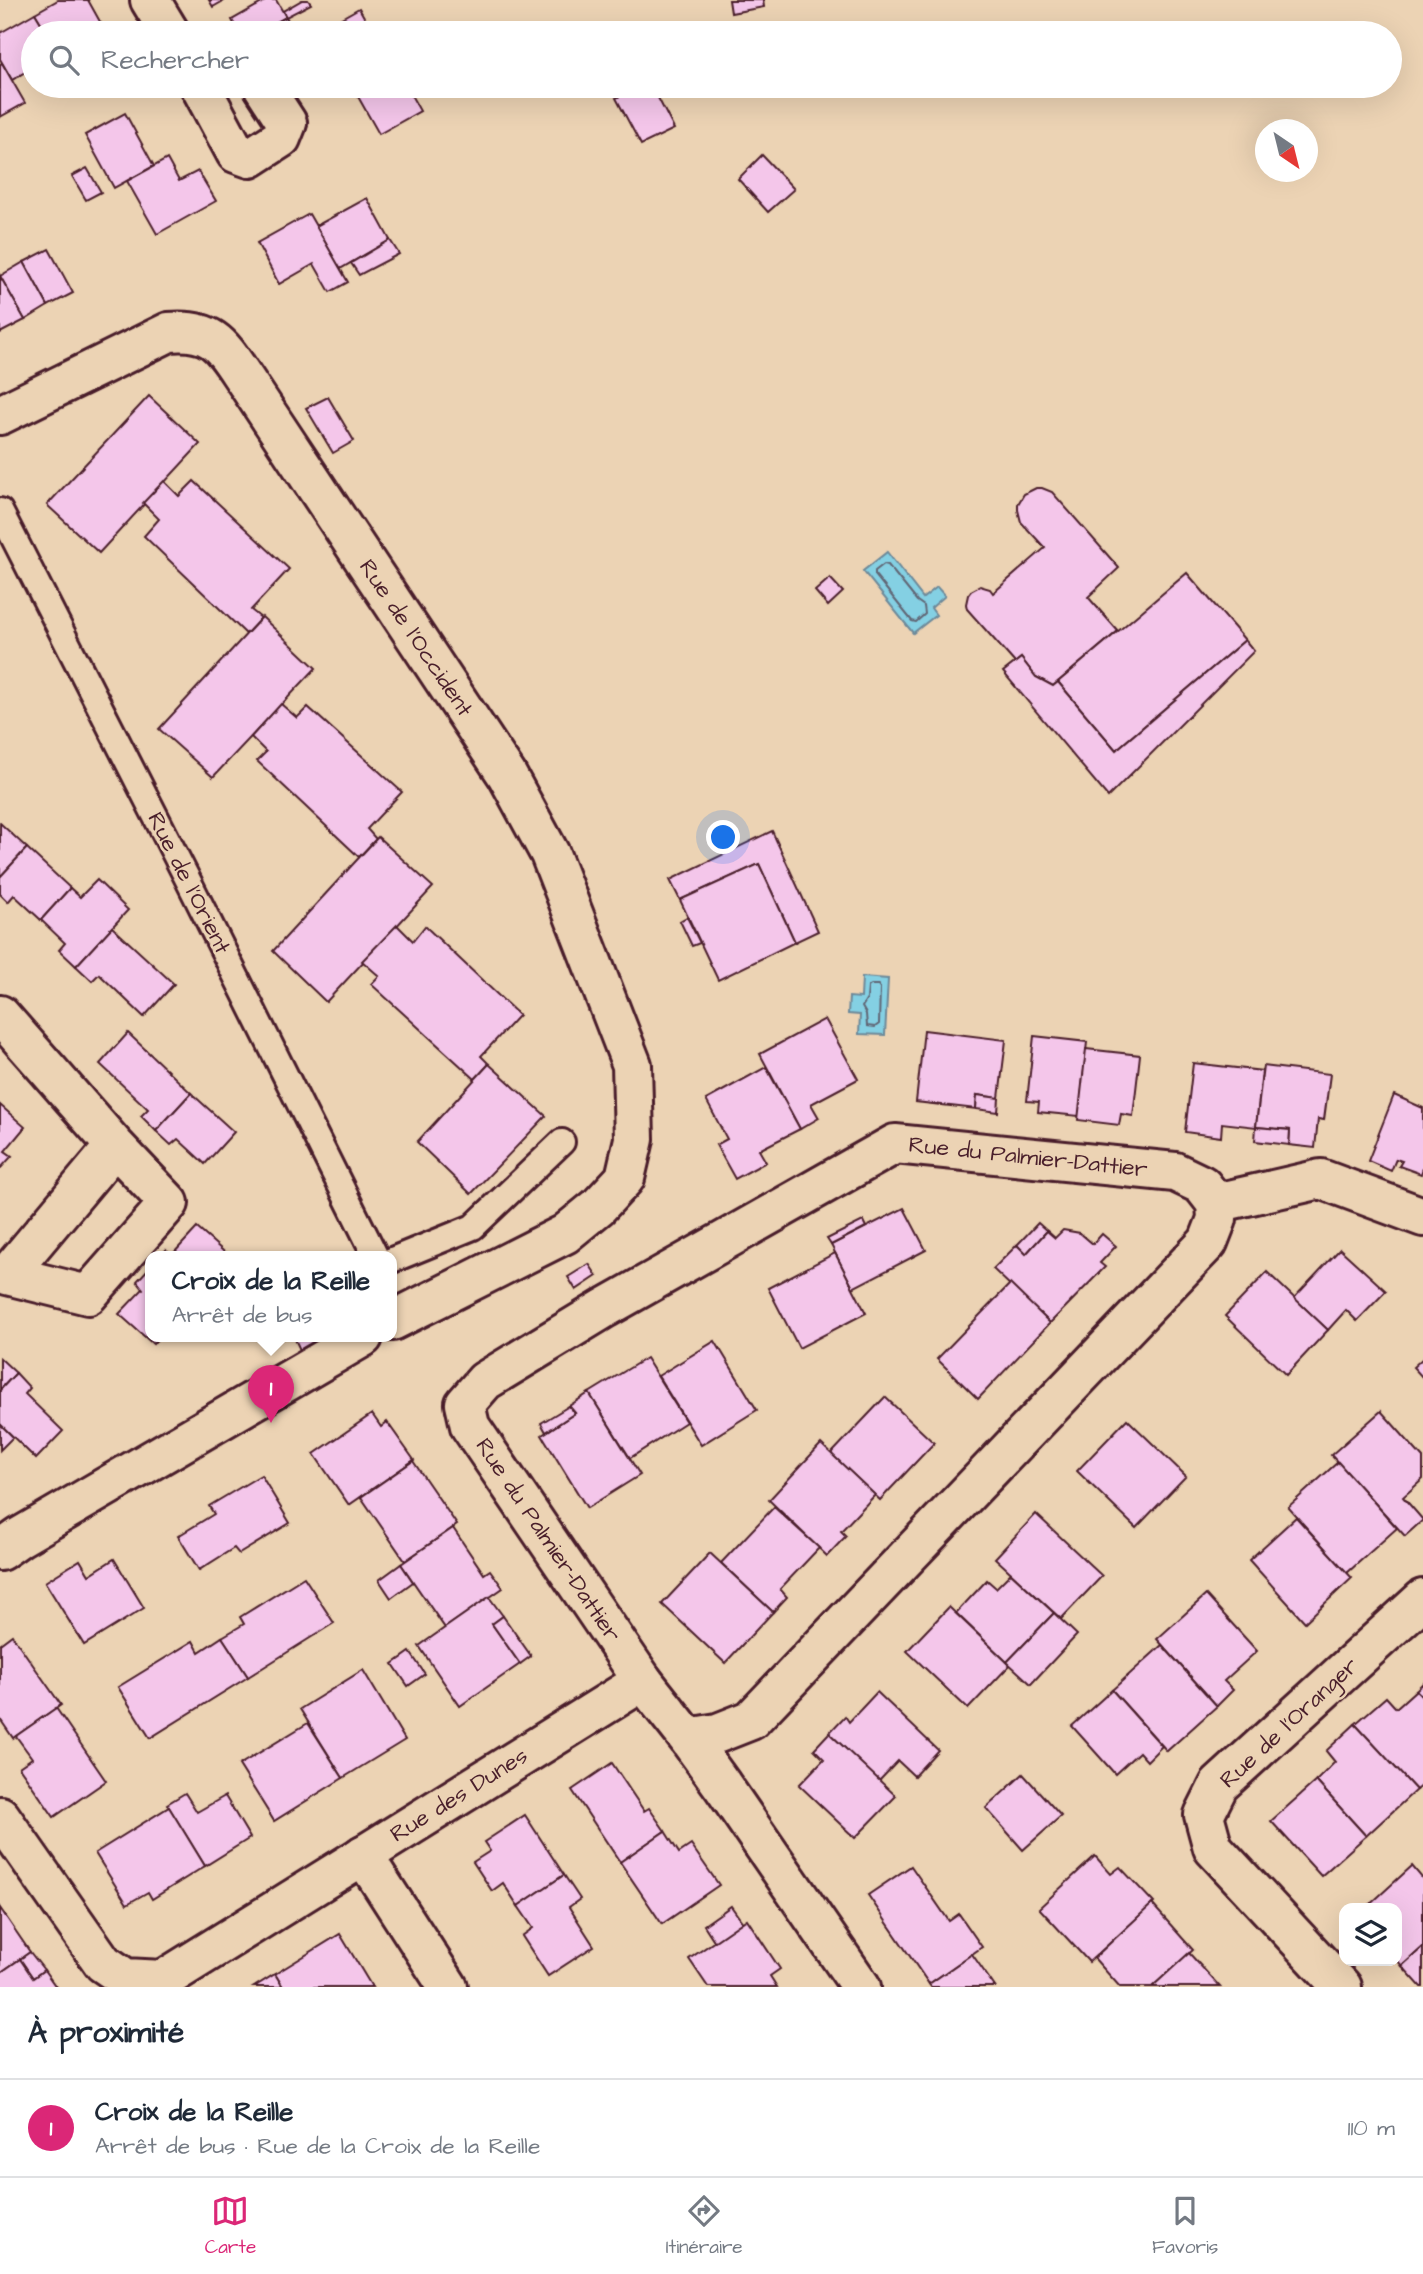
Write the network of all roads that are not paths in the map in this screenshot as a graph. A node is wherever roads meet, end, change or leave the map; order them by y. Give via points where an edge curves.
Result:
1 (150, 0) edge
2 (163, 21) edge
3 (206, 98) edge
4 (271, 98) edge
5 (0, 415) edge
6 (0, 511) edge
7 (0, 1015) edge
8 (562, 1142) dead end
9 (115, 1146) junction
10 (1216, 1203) junction
11 (1423, 1217) edge
12 (373, 1251) edge
13 (397, 1258) edge
14 (4, 1274) edge
15 (397, 1318) edge
16 (354, 1342) edge
17 (0, 1551) edge
18 (1423, 1600) edge
19 (643, 1681) junction
20 (688, 1738) junction
21 (0, 1816) edge
22 (362, 1855) junction
23 (448, 1987) edge
24 (861, 1987) edge
25 (1342, 1987) edge

1 - 2 street
3 - 4 street via 236,153 250,158 281,138 287,123
5 - 15 street, Rue de l'Occident via 169,331 205,334 224,349 507,775 550,854 632,1065 634,1139 625,1178 565,1234
6 - 12 lane, Rue de l'Orient
7 - 9 street
8 - 13 lane via 472,1227
9 - 14 street
9 - 14 street via 169,1203 88,1295
10 - 11 street via 1321,1179
10 - 19 street, Rue du Palmier-Dattier via 1202,1185 1175,1172 895,1144 485,1381 465,1404 470,1426
10 - 20 street via 1217,1219 1208,1242 751,1720
16 - 17 street
18 - 25 street, Rue de l'Oranger via 1219,1785 1205,1815 1213,1848
19 - 20 street
19 - 22 street, Rue des Dunes
20 - 24 street
21 - 22 street, Rue des Dunes via 103,1964 125,1978 163,1980
22 - 23 street

